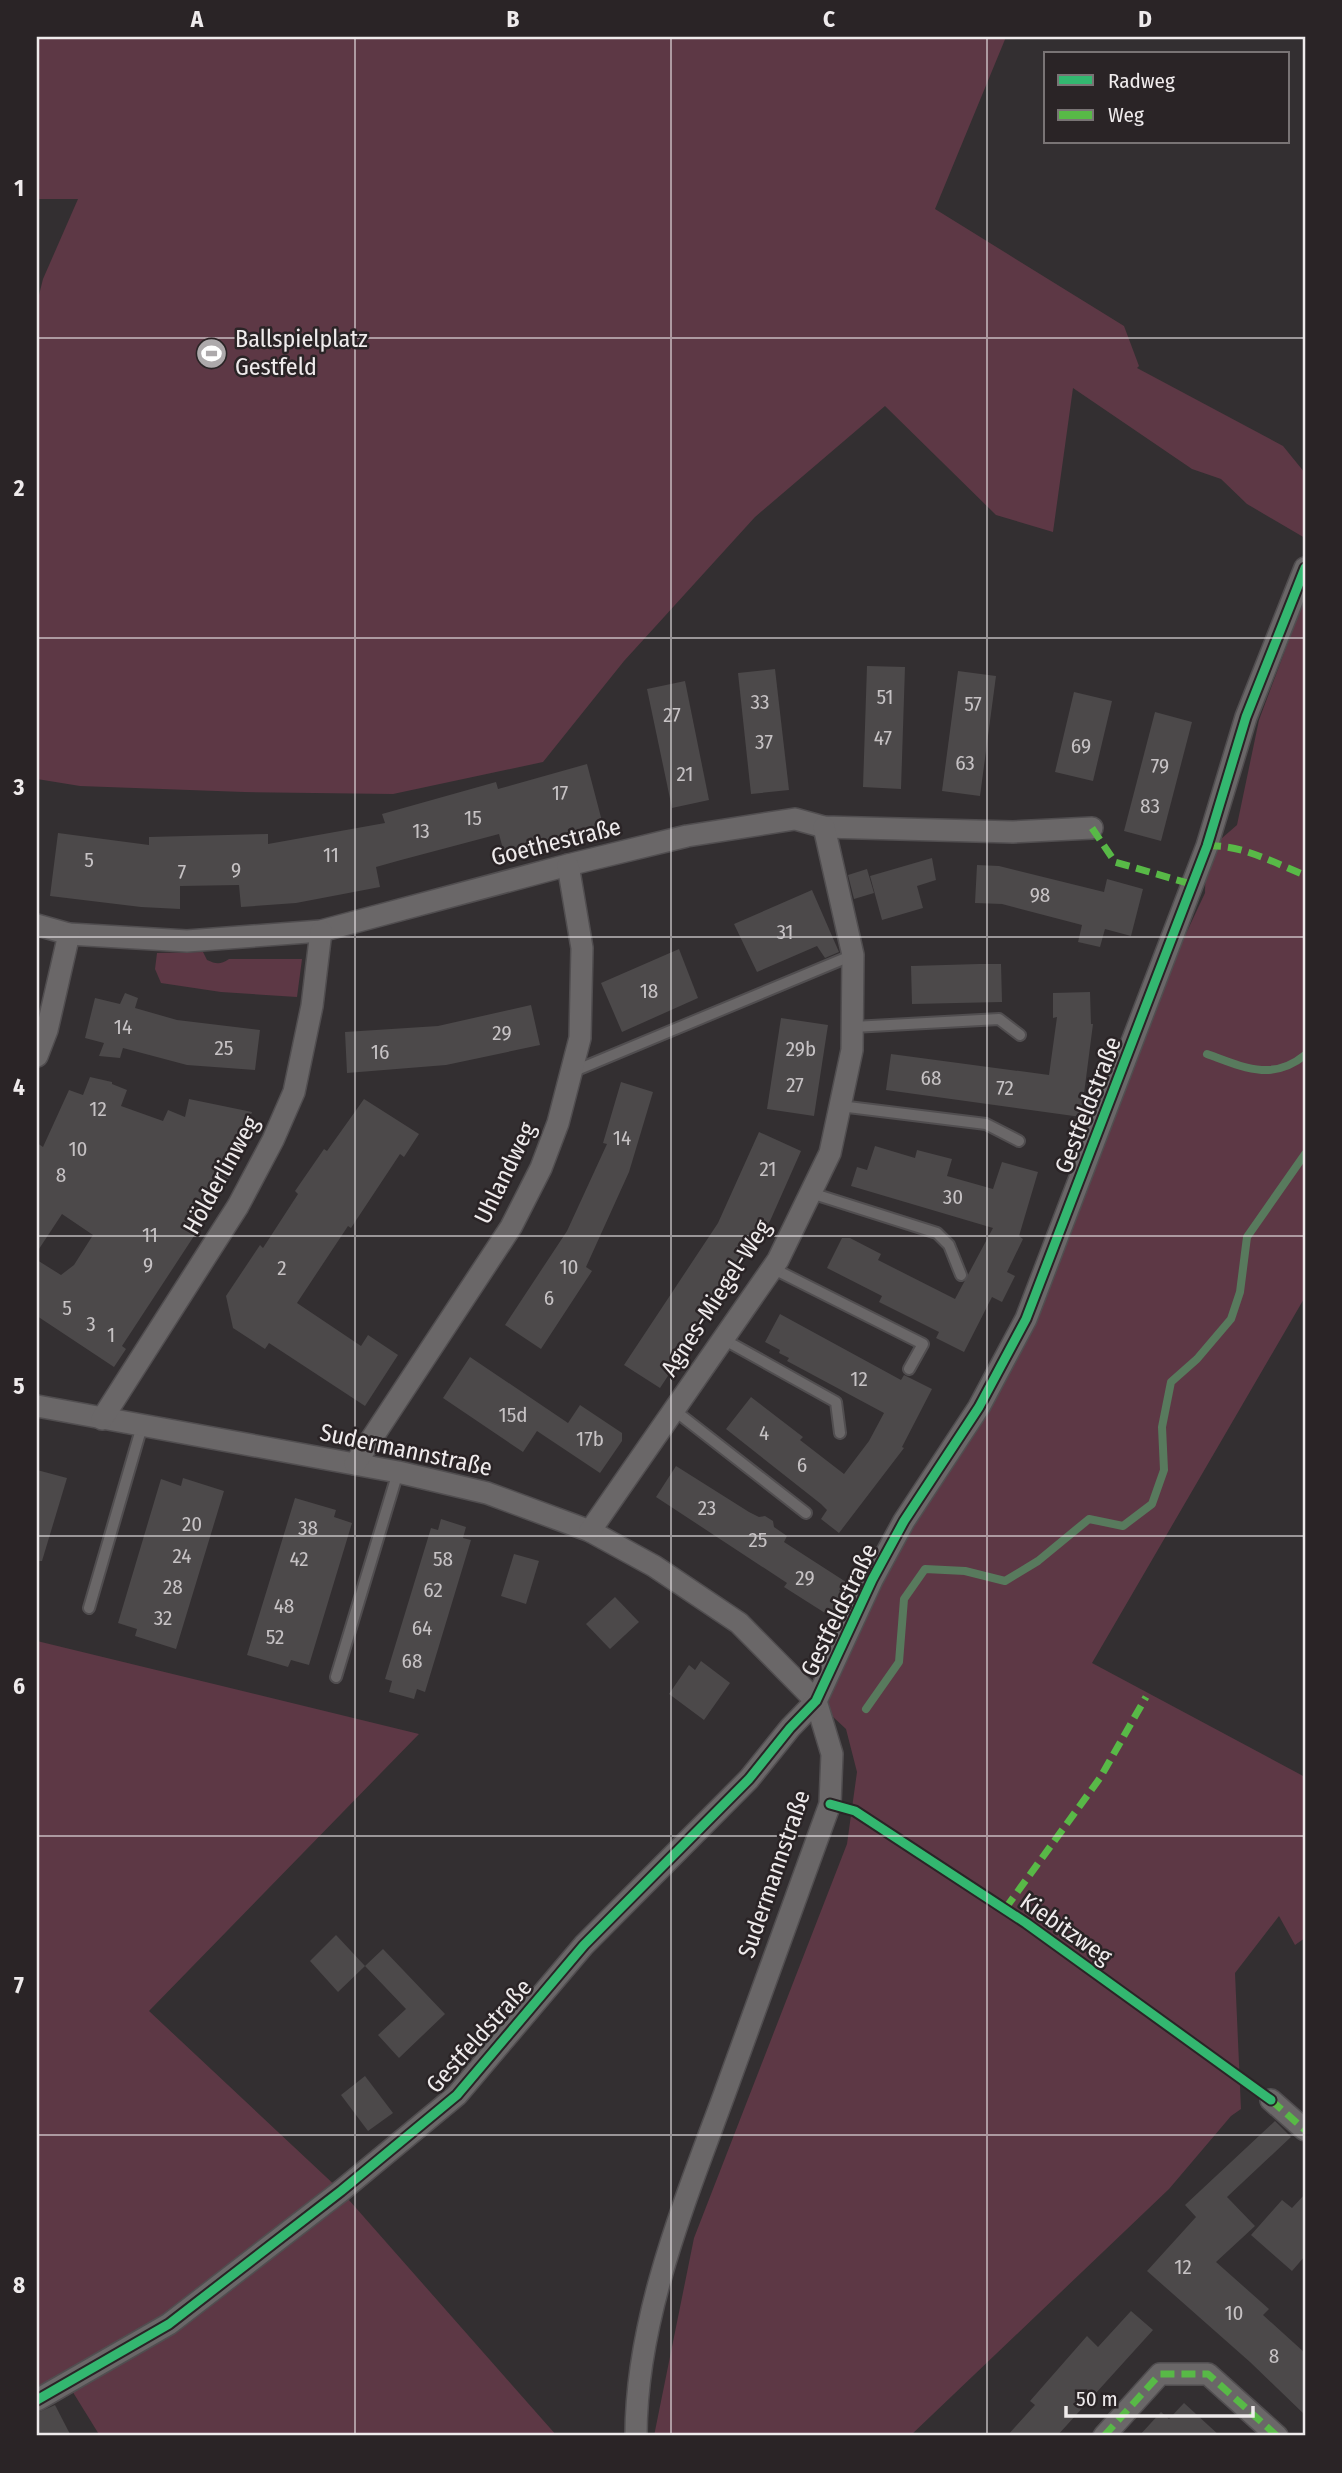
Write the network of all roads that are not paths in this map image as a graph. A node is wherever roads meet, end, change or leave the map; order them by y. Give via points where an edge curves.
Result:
1 (1305, 568) edge
2 (824, 827) junction
3 (1092, 828) dead end
4 (568, 865) junction
5 (37, 925) edge
6 (321, 931) junction
7 (69, 934) junction
8 (853, 955) junction
9 (852, 1027) junction
10 (1020, 1035) dead end
11 (37, 1056) edge
12 (572, 1072) junction
13 (840, 1106) junction
14 (1019, 1141) dead end
15 (811, 1193) junction
16 (772, 1268) junction
17 (961, 1275) dead end
18 (723, 1339) junction
19 (909, 1370) dead end
20 (37, 1406) edge
21 (674, 1410) junction
22 (102, 1419) junction
23 (142, 1426) junction
24 (840, 1433) dead end
25 (355, 1464) junction
26 (398, 1472) junction
27 (806, 1513) dead end
28 (590, 1531) junction
29 (89, 1608) dead end
30 (336, 1677) dead end
31 (816, 1701) junction
32 (1270, 2101) dead end
33 (1305, 2130) edge
34 (37, 2400) edge
35 (635, 2436) edge
36 (1104, 2436) edge
37 (1277, 2436) edge

1 - 31 street, Gestfeldstraße via 1246,717 1206,846 1026,1319 979,1407 904,1521
2 - 3 street, Goethestraße via 1013,832
2 - 4 street, Goethestraße via 796,819 687,836
2 - 8 street, Agnes-Miegel-Weg
4 - 6 street, Goethestraße
4 - 12 street, Uhlandweg via 582,948 580,1038
5 - 7 street, Goethestraße
6 - 7 street, Goethestraße via 187,941
6 - 22 street, Hölderlinweg via 312,1006 294,1092 274,1140 238,1206
7 - 11 street
8 - 9 street, Agnes-Miegel-Weg
8 - 12 lane
9 - 10 lane via 999,1019
9 - 13 street, Agnes-Miegel-Weg
12 - 25 street, Uhlandweg via 541,1168 511,1227
13 - 14 lane via 979,1123
13 - 15 street, Agnes-Miegel-Weg via 830,1153
15 - 16 street, Agnes-Miegel-Weg
15 - 17 lane via 937,1233 949,1245
16 - 18 street, Agnes-Miegel-Weg
16 - 19 lane via 923,1344
18 - 21 street, Agnes-Miegel-Weg
18 - 24 lane via 836,1402
20 - 22 street, Sudermannstraße
21 - 27 lane
21 - 28 street, Agnes-Miegel-Weg
22 - 23 street, Sudermannstraße
23 - 25 street, Sudermannstraße
23 - 29 lane
25 - 26 street, Sudermannstraße
26 - 28 street, Sudermannstraße via 487,1493
26 - 30 lane
28 - 31 street, Sudermannstraße via 654,1566 739,1623
31 - 34 street, Gestfeldstraße via 749,1779 584,1945 457,2095 169,2324
31 - 35 street, Sudermannstraße via 832,1754 830,1804 683,2206 653,2308 636,2402
32 - 33 street
36 - 37 street via 1160,2374 1208,2374

